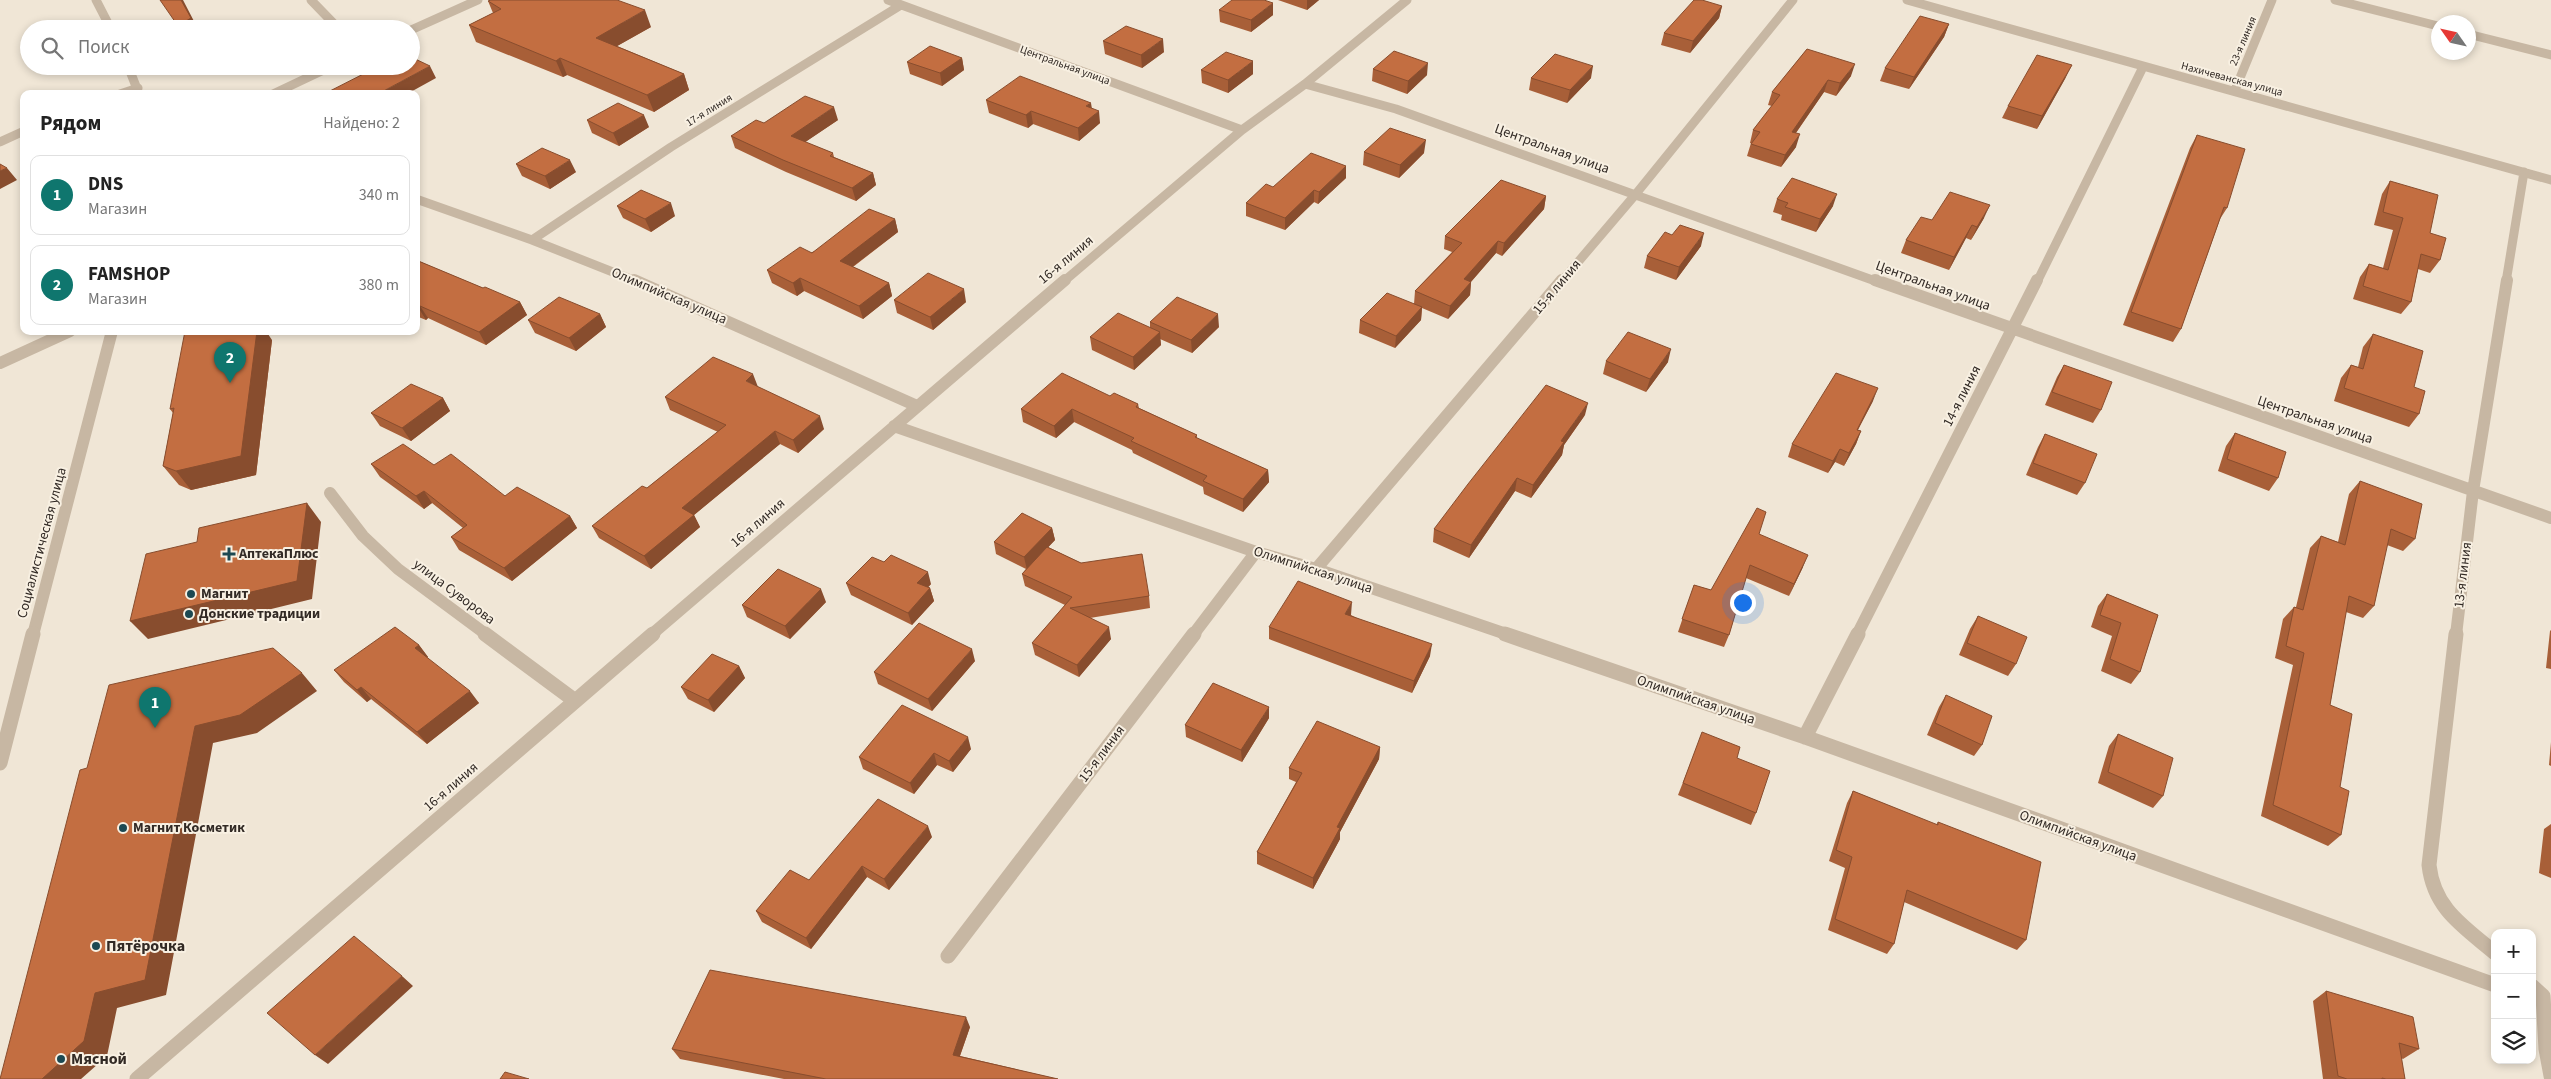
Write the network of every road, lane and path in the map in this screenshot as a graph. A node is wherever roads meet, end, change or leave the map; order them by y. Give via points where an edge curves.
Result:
1 (96, 0) edge
2 (311, 0) edge
3 (478, 0) edge
4 (888, 0) edge
5 (1407, 0) edge
6 (1793, 0) edge
7 (1907, 0) edge
8 (2272, 0) edge
9 (2335, 0) edge
10 (901, 5) junction
11 (106, 20) edge
12 (330, 20) edge
13 (2431, 24) edge
14 (420, 26) edge
15 (2476, 36) edge
16 (2551, 55) edge
17 (2143, 66) junction
18 (132, 75) edge
19 (313, 75) edge
20 (1305, 84) junction
21 (138, 90) edge
22 (282, 90) edge
23 (2235, 90) junction
24 (1242, 130) junction
25 (20, 133) edge
26 (0, 142) edge
27 (2524, 172) junction
28 (2551, 180) edge
29 (1635, 195) junction
30 (420, 200) edge
31 (532, 240) junction
32 (2013, 330) junction
33 (61, 335) edge
34 (111, 335) edge
35 (0, 363) edge
36 (917, 406) junction
37 (894, 426) junction
38 (2473, 491) junction
39 (330, 493) dead end
40 (2551, 518) edge
41 (1256, 552) junction
42 (1316, 569) junction
43 (574, 700) junction
44 (1805, 737) junction
45 (0, 762) edge
46 (2491, 950) edge
47 (948, 956) dead end
48 (2491, 984) edge
49 (2540, 993) edge
50 (2551, 1076) edge
51 (137, 1079) edge

1 - 11 street
2 - 12 street
3 - 14 street
4 - 10 street, Центральная улица
5 - 20 street, 16-я линия
6 - 29 street, 15-я линия
7 - 17 street, Нахичеванская улица
8 - 23 street, 23-я линия
9 - 13 street
10 - 24 street, Центральная улица
10 - 31 street, 17-я линия via 671,147
15 - 16 street
17 - 23 street, Нахичеванская улица
17 - 32 street, 14-я линия
18 - 21 street
19 - 22 street
20 - 24 street, 16-я линия
20 - 29 street, Центральная улица via 1396,109
23 - 27 street, Нахичеванская улица
24 - 36 street, 16-я линия
25 - 26 street
27 - 28 street, Нахичеванская улица
27 - 38 street, 13-я линия
29 - 32 street, Центральная улица
29 - 42 street, 15-я линия
30 - 31 street, Олимпийская улица
31 - 36 street, Олимпийская улица via 661,291
32 - 38 street, Центральная улица
32 - 44 street, 14-я линия
33 - 35 street
34 - 45 street, Социалистическая улица
36 - 37 street, 16-я линия
37 - 41 street, Олимпийская улица
37 - 43 street, 16-я линия
38 - 40 street, Центральная улица
38 - 46 street, 13-я линия via 2429,865 2430,883 2437,897 2455,918
39 - 43 street, улица Суворова via 363,536 398,569
41 - 42 street, Олимпийская улица
41 - 47 street, 15-я линия
42 - 44 street, Олимпийская улица
43 - 51 street, 16-я линия
44 - 48 street, Олимпийская улица
49 - 50 street

